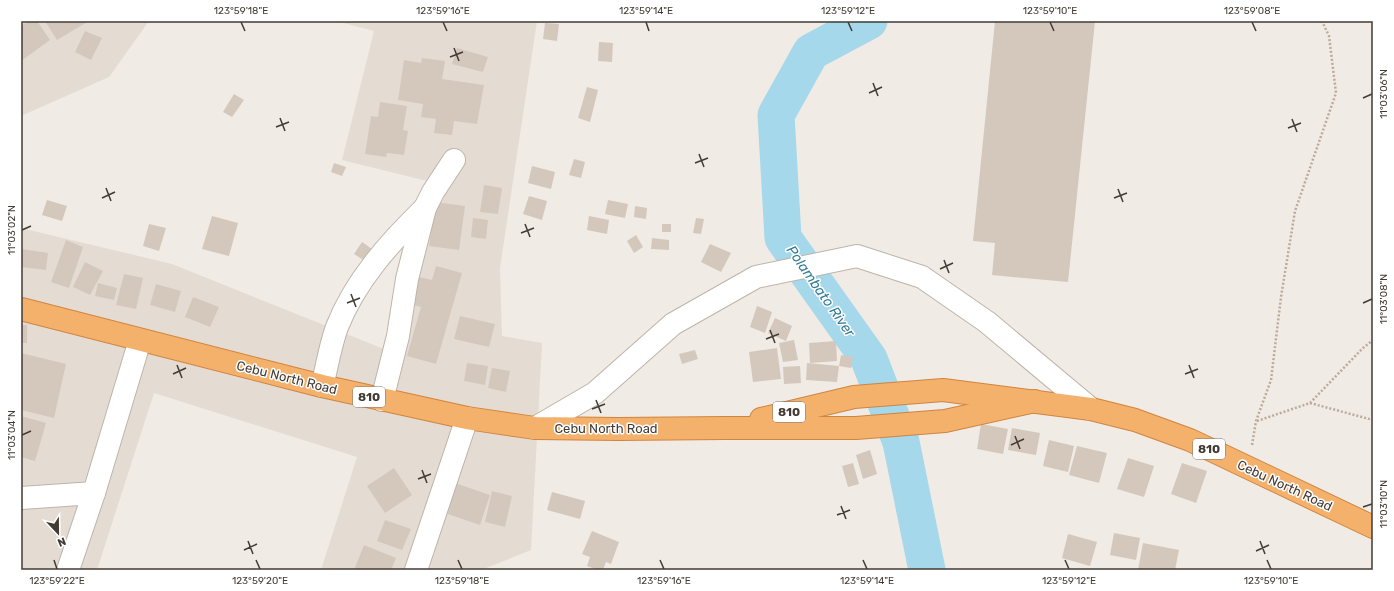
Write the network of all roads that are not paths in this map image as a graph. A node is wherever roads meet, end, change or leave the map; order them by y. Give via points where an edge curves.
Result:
1 (454, 160) dead end
2 (425, 208) junction
3 (21, 309) edge
4 (140, 340) junction
5 (322, 386) junction
6 (382, 400) junction
7 (1035, 401) junction
8 (1091, 409) junction
9 (467, 418) junction
10 (535, 428) junction
11 (725, 428) junction
12 (94, 493) junction
13 (21, 498) edge
14 (1373, 527) edge
15 (68, 570) edge
16 (416, 570) edge

1 - 2 street
2 - 5 street via 392,242 354,293 337,328
2 - 6 street via 406,279 398,336
3 - 4 highway, Cebu North Road / 810
4 - 5 highway, Cebu North Road / 810
4 - 12 street
5 - 6 highway, Cebu North Road / 810
6 - 9 highway, Cebu North Road / 810
7 - 8 highway, Cebu North Road / 810
7 - 11 highway, Cebu North Road / 810 via 945,421 856,428
7 - 11 highway, Cebu North Road / 810 via 943,390 854,397
8 - 10 street via 987,322 922,277 857,256 756,277 673,324 595,392
8 - 14 highway, Cebu North Road / 810 via 1135,420 1190,440
9 - 10 highway, Cebu North Road / 810
9 - 16 street
10 - 11 highway, Cebu North Road / 810
12 - 13 street
12 - 15 street

